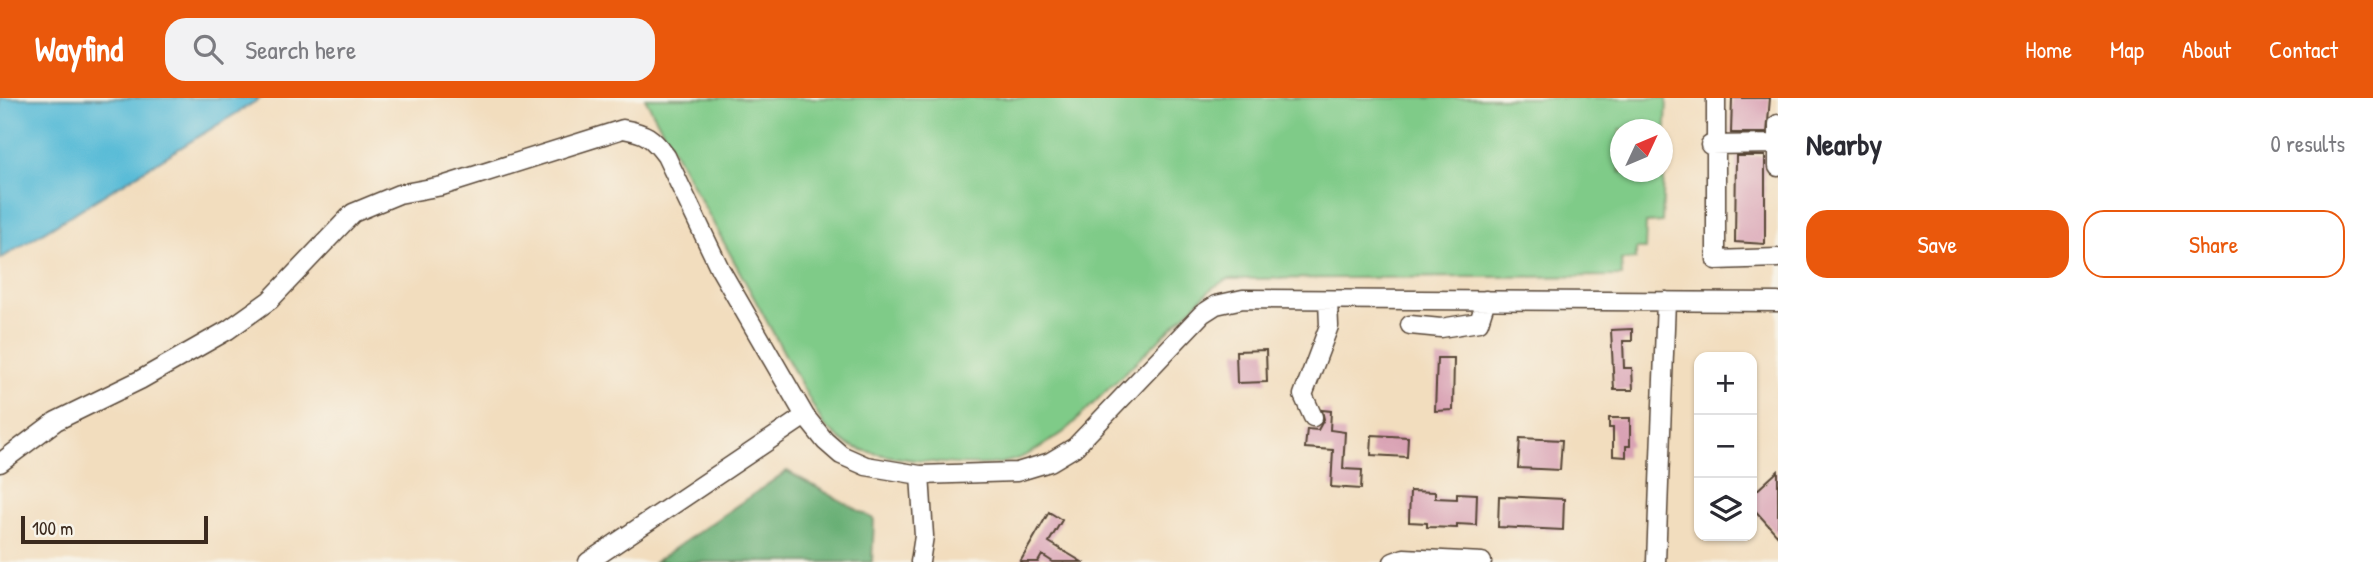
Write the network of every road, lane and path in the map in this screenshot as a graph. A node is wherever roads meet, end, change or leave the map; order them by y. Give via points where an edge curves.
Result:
1 (1716, 98) edge
2 (1778, 124) edge
3 (1778, 144) edge
4 (1713, 145) junction
5 (1778, 167) edge
6 (1778, 258) edge
7 (1328, 300) junction
8 (1486, 300) junction
9 (1666, 301) junction
10 (1778, 302) edge
11 (1410, 324) dead end
12 (805, 416) junction
13 (1313, 417) dead end
14 (0, 463) edge
15 (920, 475) junction
16 (588, 562) edge
17 (920, 562) edge
18 (1392, 562) edge
19 (1482, 562) edge
20 (1656, 562) edge

1 - 4 lane
2 - 3 lane
3 - 4 lane
3 - 5 lane
4 - 6 lane via 1716,260
7 - 8 lane
7 - 13 lane via 1329,326 1303,395
7 - 15 lane via 1243,299 1216,305 1202,314 1075,447 1050,462 1017,472
8 - 9 lane
8 - 11 lane via 1479,321 1441,328
9 - 10 lane
9 - 20 lane
12 - 14 lane via 720,269 666,156 642,132 623,129 442,186 398,194 353,213 270,300 238,323 140,380 56,421
12 - 15 lane via 841,455 866,466
12 - 16 lane
15 - 17 lane via 924,536
18 - 19 lane via 1405,558

